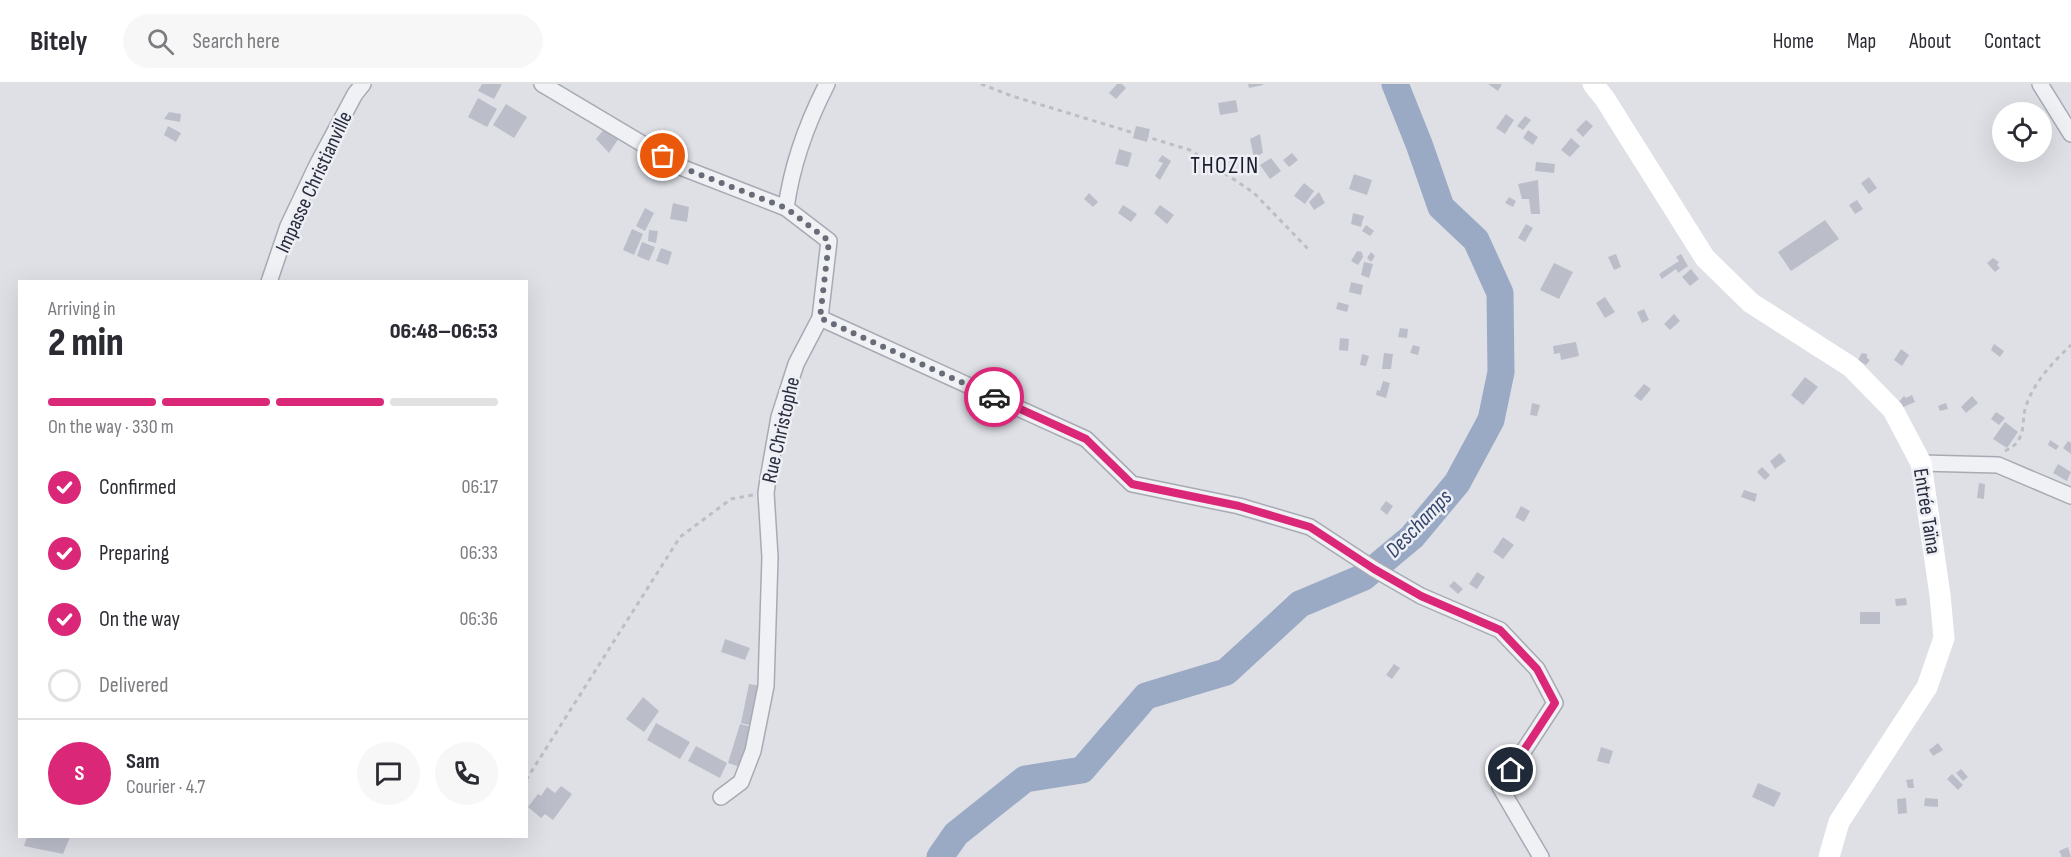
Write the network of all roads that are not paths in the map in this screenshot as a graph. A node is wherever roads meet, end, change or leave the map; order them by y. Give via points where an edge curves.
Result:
1 (363, 84) edge
2 (542, 84) edge
3 (827, 84) edge
4 (1593, 84) edge
5 (2040, 84) edge
6 (2071, 134) edge
7 (786, 208) junction
8 (270, 280) edge
9 (820, 318) junction
10 (1921, 464) junction
11 (2071, 495) edge
12 (721, 797) dead end
13 (1541, 857) edge
14 (1829, 857) edge

1 - 8 street, Impasse Christianville via 317,165 288,226
2 - 7 street, Rue Christophe via 683,168
3 - 7 street via 806,127
4 - 10 street, Entrée Taïna via 1706,258 1751,303 1851,367 1893,410
5 - 6 street
7 - 9 street, Rue Christophe via 829,241
9 - 12 street, Rue Christophe via 796,364 779,417 766,493 770,557 766,686 753,751 741,782
9 - 13 street via 1086,439 1132,484 1239,506 1310,527 1421,596 1500,630 1537,669 1555,703 1500,787
10 - 11 street via 1998,465
10 - 14 street, Entrée Taïna via 1944,638 1927,687 1839,822

